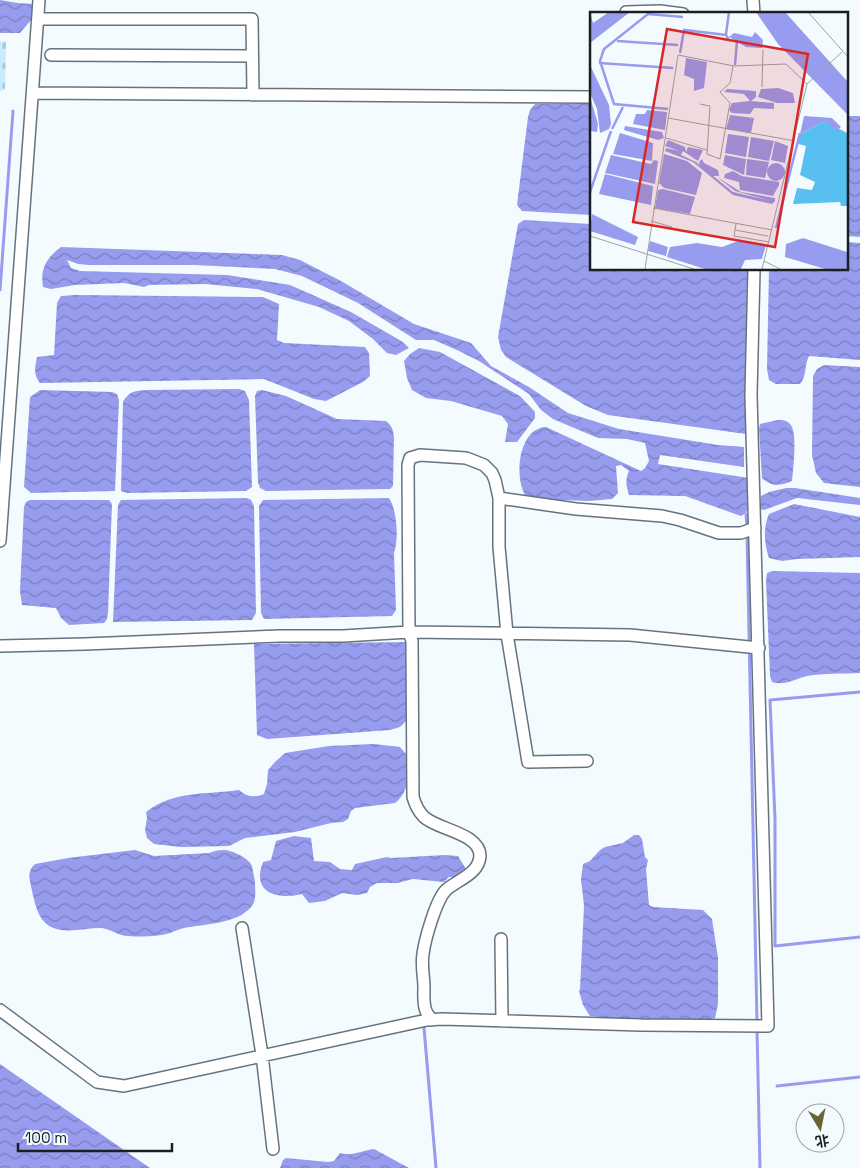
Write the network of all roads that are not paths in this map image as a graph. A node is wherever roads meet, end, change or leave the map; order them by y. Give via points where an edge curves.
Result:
1 (39, 0) edge
2 (626, 12) dead end
3 (668, 12) edge
4 (38, 19) junction
5 (51, 55) dead end
6 (252, 56) junction
7 (33, 93) junction
8 (253, 95) junction
9 (590, 97) edge
10 (754, 270) edge
11 (499, 498) junction
12 (755, 528) junction
13 (0, 541) edge
14 (409, 632) junction
15 (507, 634) junction
16 (0, 646) edge
17 (759, 648) junction
18 (587, 761) dead end
19 (242, 928) dead end
20 (500, 939) dead end
21 (0, 1010) edge
22 (432, 1020) junction
23 (502, 1021) junction
24 (262, 1055) junction
25 (273, 1149) dead end

1 - 4 street
2 - 3 street
4 - 6 street via 252,19
4 - 7 street
5 - 6 street
6 - 8 street
7 - 8 street
7 - 13 street
8 - 9 street
10 - 12 street via 751,395
11 - 12 street via 662,516 719,533
11 - 14 street via 492,473 484,465 466,458 420,455 410,458
11 - 15 street via 499,547
12 - 17 street
14 - 15 street
14 - 16 street
14 - 22 street via 412,641 413,797 423,816 471,839 478,847 480,857 467,876 447,890 438,902 432,920 423,965 425,1010
15 - 17 street via 630,635
15 - 18 street via 528,762
17 - 23 street via 768,1026
19 - 24 street
20 - 23 street
21 - 24 street via 98,1082 124,1086
22 - 23 street
22 - 24 street
24 - 25 street

